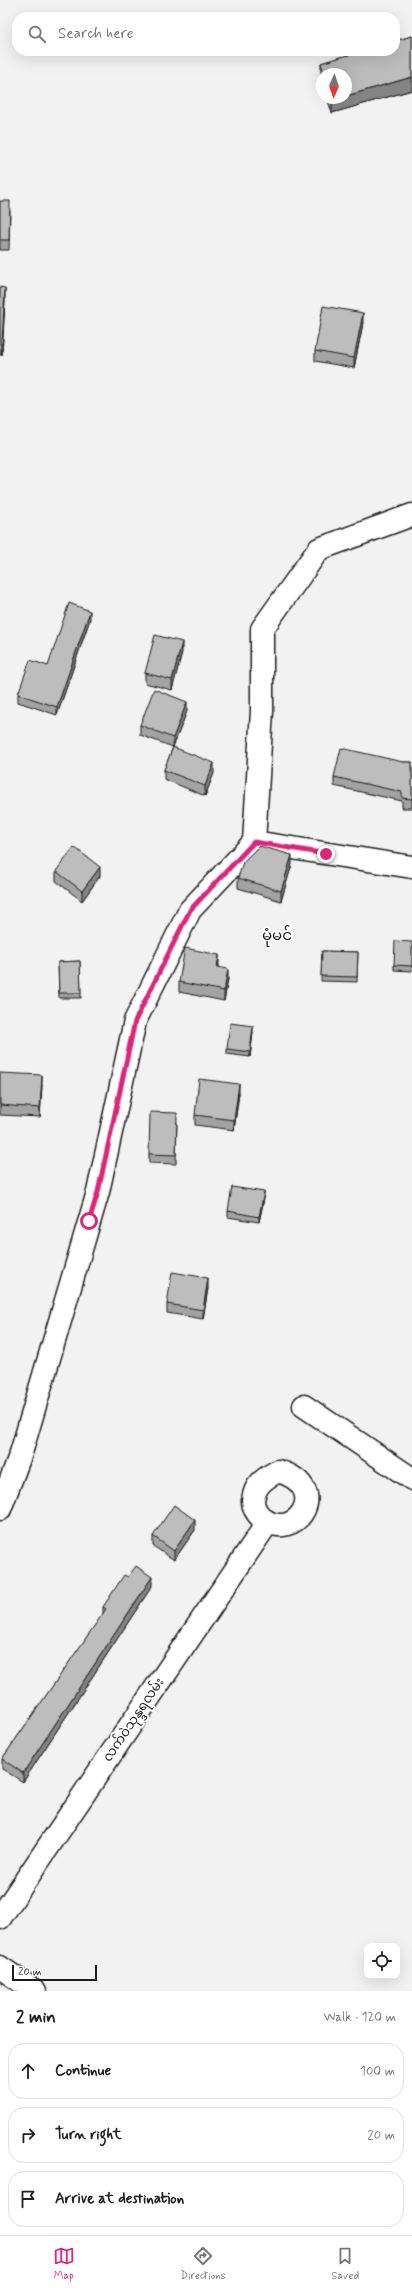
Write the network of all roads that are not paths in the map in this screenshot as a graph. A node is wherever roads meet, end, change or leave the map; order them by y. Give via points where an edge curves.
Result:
1 (412, 515) edge
2 (254, 842) junction
3 (412, 867) edge
4 (304, 1406) dead end
5 (412, 1479) edge
6 (0, 1509) edge
7 (268, 1522) dead end
8 (0, 1918) edge
9 (0, 1967) edge
10 (35, 1991) edge

1 - 2 street via 319,549 262,629 262,711
2 - 3 street
2 - 6 street via 190,910 135,1021 98,1192 21,1453
4 - 5 street
7 - 8 street, လက်ဝဲသုန္ဒရလမ်း
9 - 10 street

